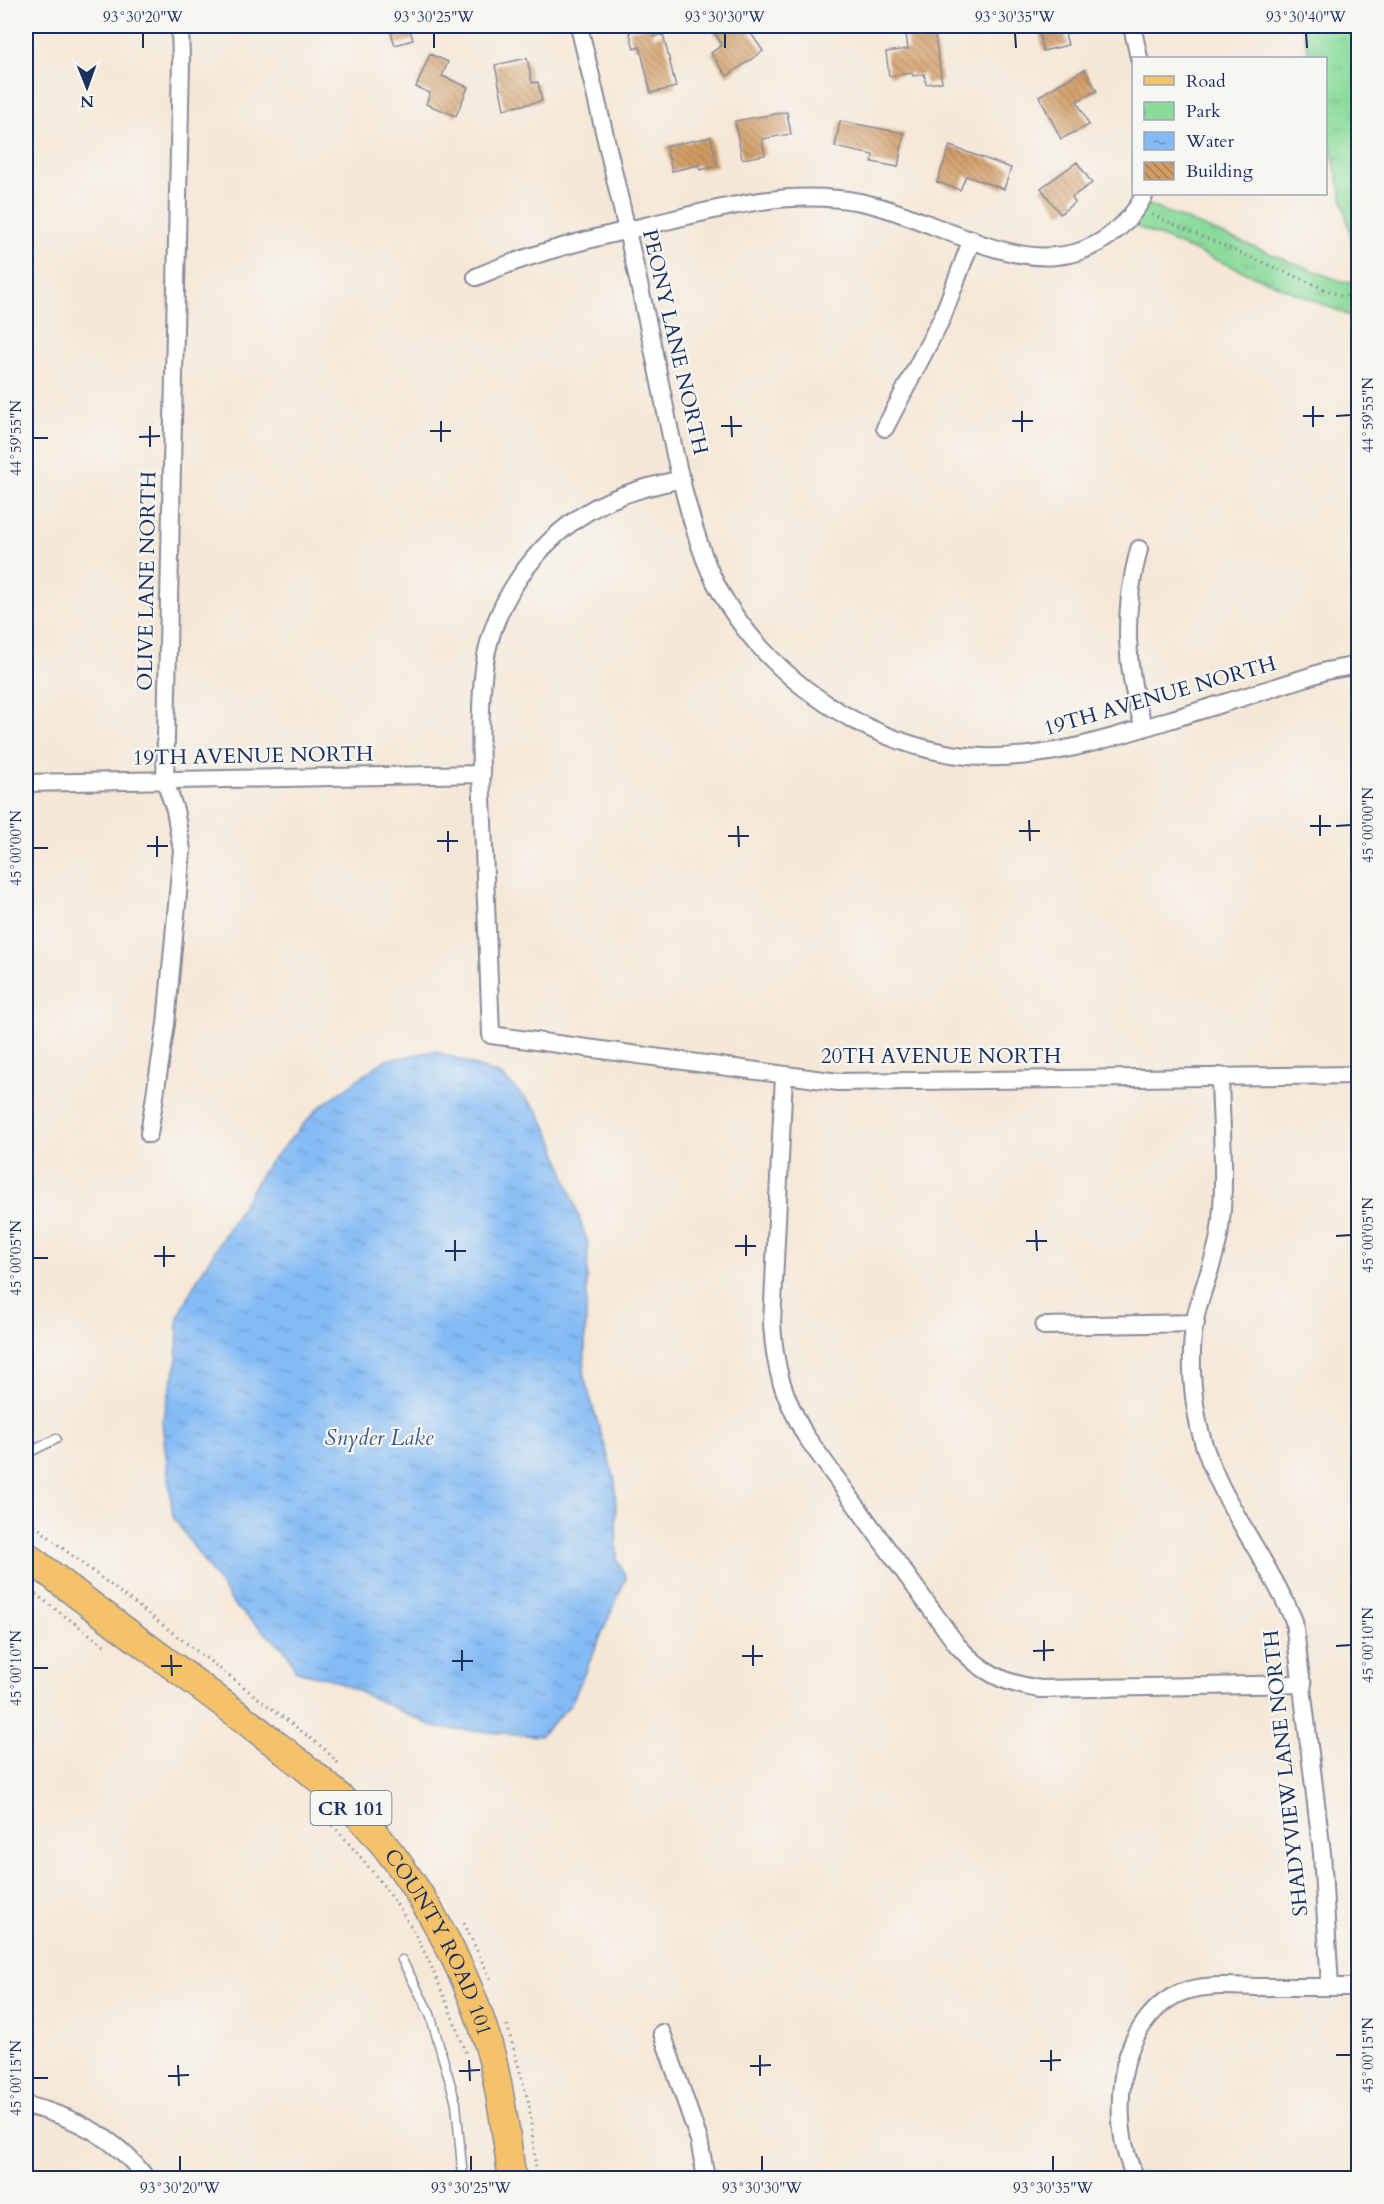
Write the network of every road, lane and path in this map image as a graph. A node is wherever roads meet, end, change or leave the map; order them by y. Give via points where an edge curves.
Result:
1 (180, 26) edge
2 (579, 26) edge
3 (1132, 26) edge
4 (1139, 57) edge
5 (1144, 195) edge
6 (1137, 209) junction
7 (627, 230) junction
8 (972, 239) junction
9 (476, 277) dead end
10 (1359, 295) edge
11 (885, 428) dead end
12 (682, 479) junction
13 (1139, 549) dead end
14 (1359, 665) edge
15 (1144, 728) junction
16 (482, 774) junction
17 (165, 781) junction
18 (26, 783) edge
19 (491, 1035) joint
20 (784, 1075) junction
21 (1359, 1075) edge
22 (1220, 1076) junction
23 (149, 1134) dead end
24 (1196, 1323) junction
25 (1044, 1326) dead end
26 (56, 1439) dead end
27 (26, 1454) edge
28 (26, 1556) edge
29 (26, 1587) edge
30 (112, 1650) dead end
31 (1303, 1684) junction
32 (324, 1815) dead end
33 (402, 1960) dead end
34 (1329, 1987) junction
35 (1359, 1987) edge
36 (662, 2033) dead end
37 (469, 2063) dead end
38 (26, 2105) edge
39 (146, 2178) edge
40 (464, 2178) edge
41 (512, 2178) edge
42 (706, 2178) edge
43 (1136, 2178) edge

1 - 17 street, OLIVE LANE NORTH
2 - 7 street, PEONY LANE NORTH
3 - 4 street
5 - 6 street
6 - 8 street via 1106,240 1057,256 1032,256
6 - 10 path via 1341,296
7 - 8 street via 746,202 823,197 861,202
7 - 9 street via 512,261
7 - 12 street, PEONY LANE NORTH
8 - 11 street via 942,318
12 - 15 street, 19TH AVENUE NORTH via 705,559 726,601 754,640 786,675 824,704 866,727 911,744 980,758 1052,753
12 - 16 street, PEONY LANE NORTH via 624,495 589,511 557,534 530,562 493,629 484,667
13 - 15 street via 1126,624 1128,666
14 - 15 street, 19TH AVENUE NORTH via 1326,671
16 - 17 street, 19TH AVENUE NORTH
16 - 19 street, PEONY LANE NORTH
17 - 18 street, 19TH AVENUE NORTH
17 - 23 street, OLIVE LANE NORTH via 182,850 166,1024
19 - 20 street, 20TH AVENUE NORTH
20 - 22 street, 20TH AVENUE NORTH via 838,1082
20 - 31 street via 772,1324 775,1364 786,1400 804,1435 957,1645 973,1663 993,1676 1015,1686 1041,1689
21 - 22 street, 20TH AVENUE NORTH
22 - 24 street, SHADYVIEW LANE NORTH via 1222,1204 1218,1239
24 - 25 street
24 - 31 street, SHADYVIEW LANE NORTH via 1192,1365 1196,1413 1209,1457 1294,1621
26 - 27 lane
28 - 41 main road, COUNTY ROAD 101 / CR 101 via 304,1767 352,1809 390,1853 423,1900 477,2012 500,2094
29 - 30 path
31 - 34 street, SHADYVIEW LANE NORTH via 1322,1853
32 - 37 path via 403,1914 448,2007
33 - 40 lane via 430,2014 456,2103
34 - 35 street
34 - 43 street via 1215,1986 1187,1990 1150,2015 1126,2056 1122,2083 1120,2116 1124,2145
36 - 42 street via 699,2140
38 - 39 street via 90,2127 117,2146

